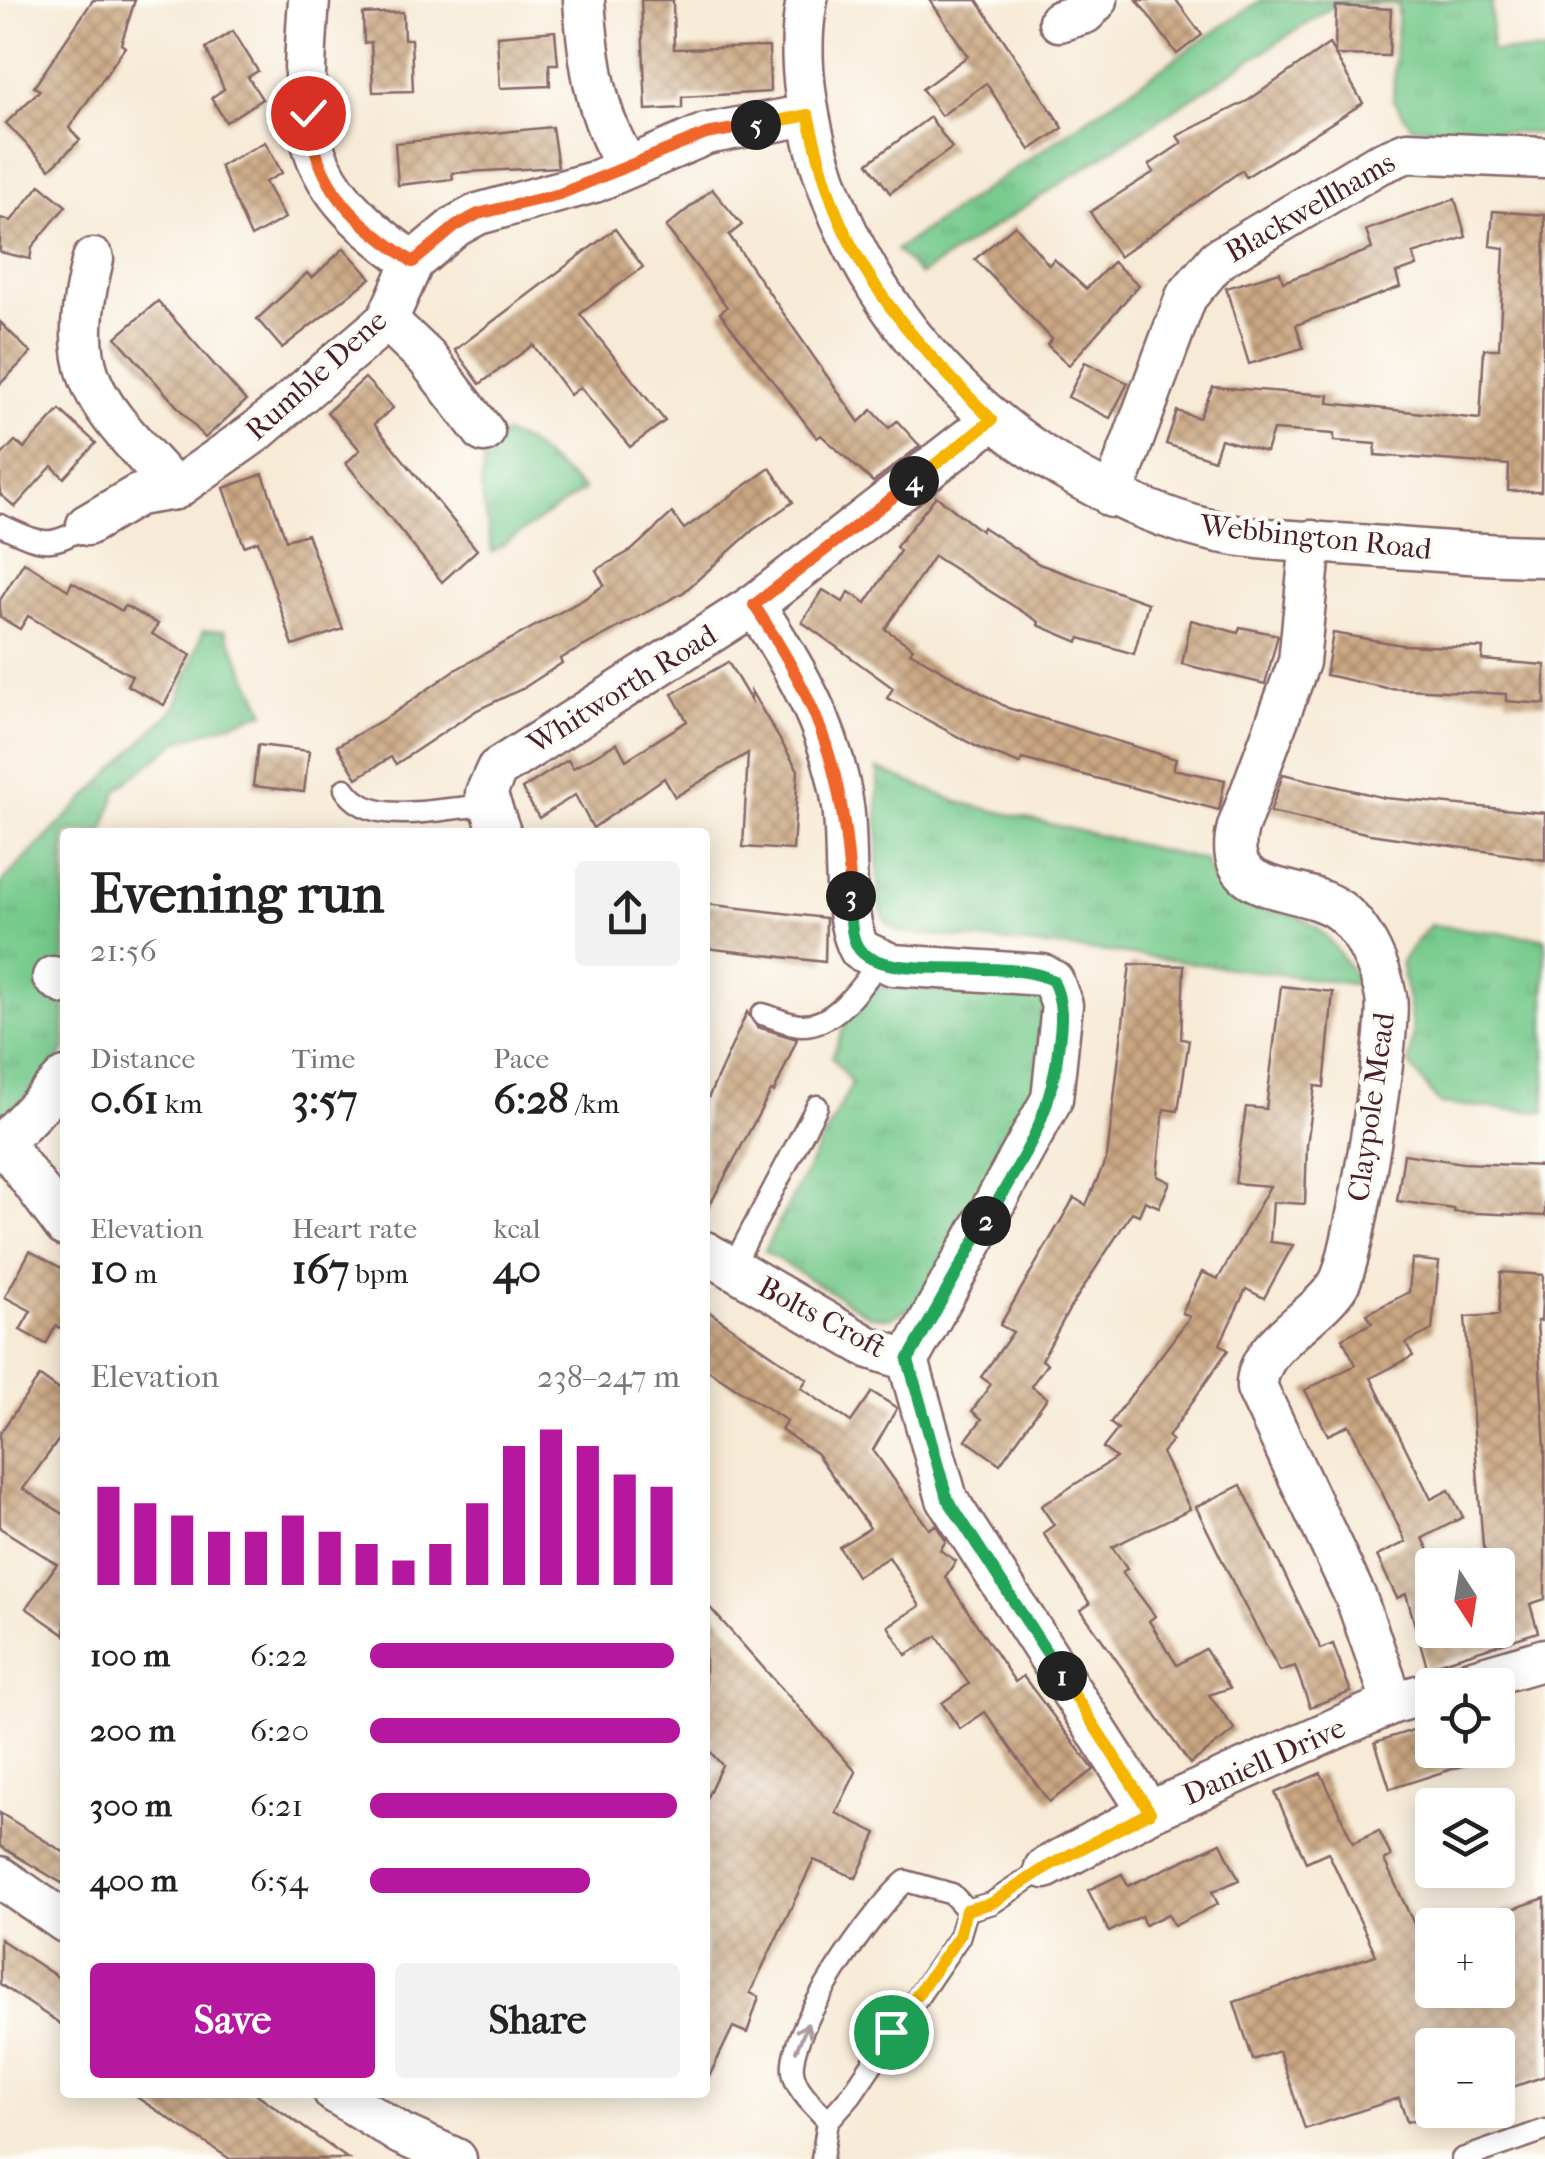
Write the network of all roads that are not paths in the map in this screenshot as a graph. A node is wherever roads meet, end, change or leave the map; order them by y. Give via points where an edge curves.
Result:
1 (309, 0) edge
2 (584, 0) edge
3 (808, 0) edge
4 (808, 115) junction
5 (1545, 158) edge
6 (628, 166) junction
7 (94, 260) dead end
8 (413, 262) junction
9 (387, 320) junction
10 (992, 420) junction
11 (462, 421) dead end
12 (175, 489) junction
13 (1112, 497) junction
14 (0, 524) edge
15 (87, 526) joint
16 (1312, 541) junction
17 (1545, 556) edge
18 (754, 605) junction
19 (344, 789) dead end
20 (494, 819) edge
21 (878, 962) junction
22 (762, 1014) dead end
23 (60, 1083) edge
24 (817, 1106) dead end
25 (2, 1145) edge
26 (60, 1220) edge
27 (718, 1260) edge
28 (908, 1360) junction
29 (1545, 1659) edge
30 (1514, 1668) edge
31 (1415, 1697) edge
32 (1394, 1703) junction
33 (1150, 1812) junction
34 (1045, 1868) joint
35 (0, 1878) edge
36 (966, 1910) junction
37 (60, 1919) edge
38 (344, 2098) edge
39 (828, 2121) junction
40 (1545, 2130) edge
41 (456, 2159) edge
42 (822, 2159) edge
43 (1462, 2159) edge

1 - 8 street via 304,68 316,161 351,214
2 - 6 street via 595,87
3 - 4 street, Webbington Road
4 - 6 street, Rumble Dene via 706,134
4 - 10 street, Webbington Road via 840,220 875,286 920,348
5 - 13 street, Blackwellhams via 1407,152 1218,259 1186,296
6 - 8 street, Rumble Dene via 560,194 478,214
7 - 12 street via 66,297 82,364 104,408
8 - 9 street, Rumble Dene
9 - 11 street via 427,358
9 - 12 street, Rumble Dene via 258,430
10 - 13 street, Webbington Road
10 - 18 street, Whitworth Road
12 - 15 street, Rumble Dene via 138,495
13 - 16 street, Webbington Road via 1196,527
14 - 15 lane via 38,544 64,540
16 - 17 street, Webbington Road
16 - 32 street, Claypole Mead via 1299,662 1234,850 1240,869 1253,880 1319,900 1357,928 1387,999 1386,1039 1347,1264 1327,1300 1262,1362 1257,1388 1356,1598
18 - 20 street, Whitworth Road via 508,760 487,784
18 - 21 street via 820,720 843,805 855,940
19 - 20 lane via 354,804 374,811
21 - 22 lane via 826,1018 802,1025
21 - 28 street via 1031,972 1053,981 1062,1005 1056,1077 1044,1122
23 - 25 street
24 - 27 lane
25 - 26 street
27 - 28 street, Bolts Croft via 870,1348
28 - 33 street, Bolts Croft via 947,1498
29 - 30 street
31 - 32 street, Daniell Drive
32 - 33 street, Daniell Drive
33 - 34 street, Daniell Drive
34 - 36 lane via 992,1903
35 - 37 street
36 - 39 lane via 959,1936
39 -> 36 lane via 794,2079 793,2060 841,1962 906,1881 952,1894
38 - 41 street
39 - 42 lane
40 - 43 lane

